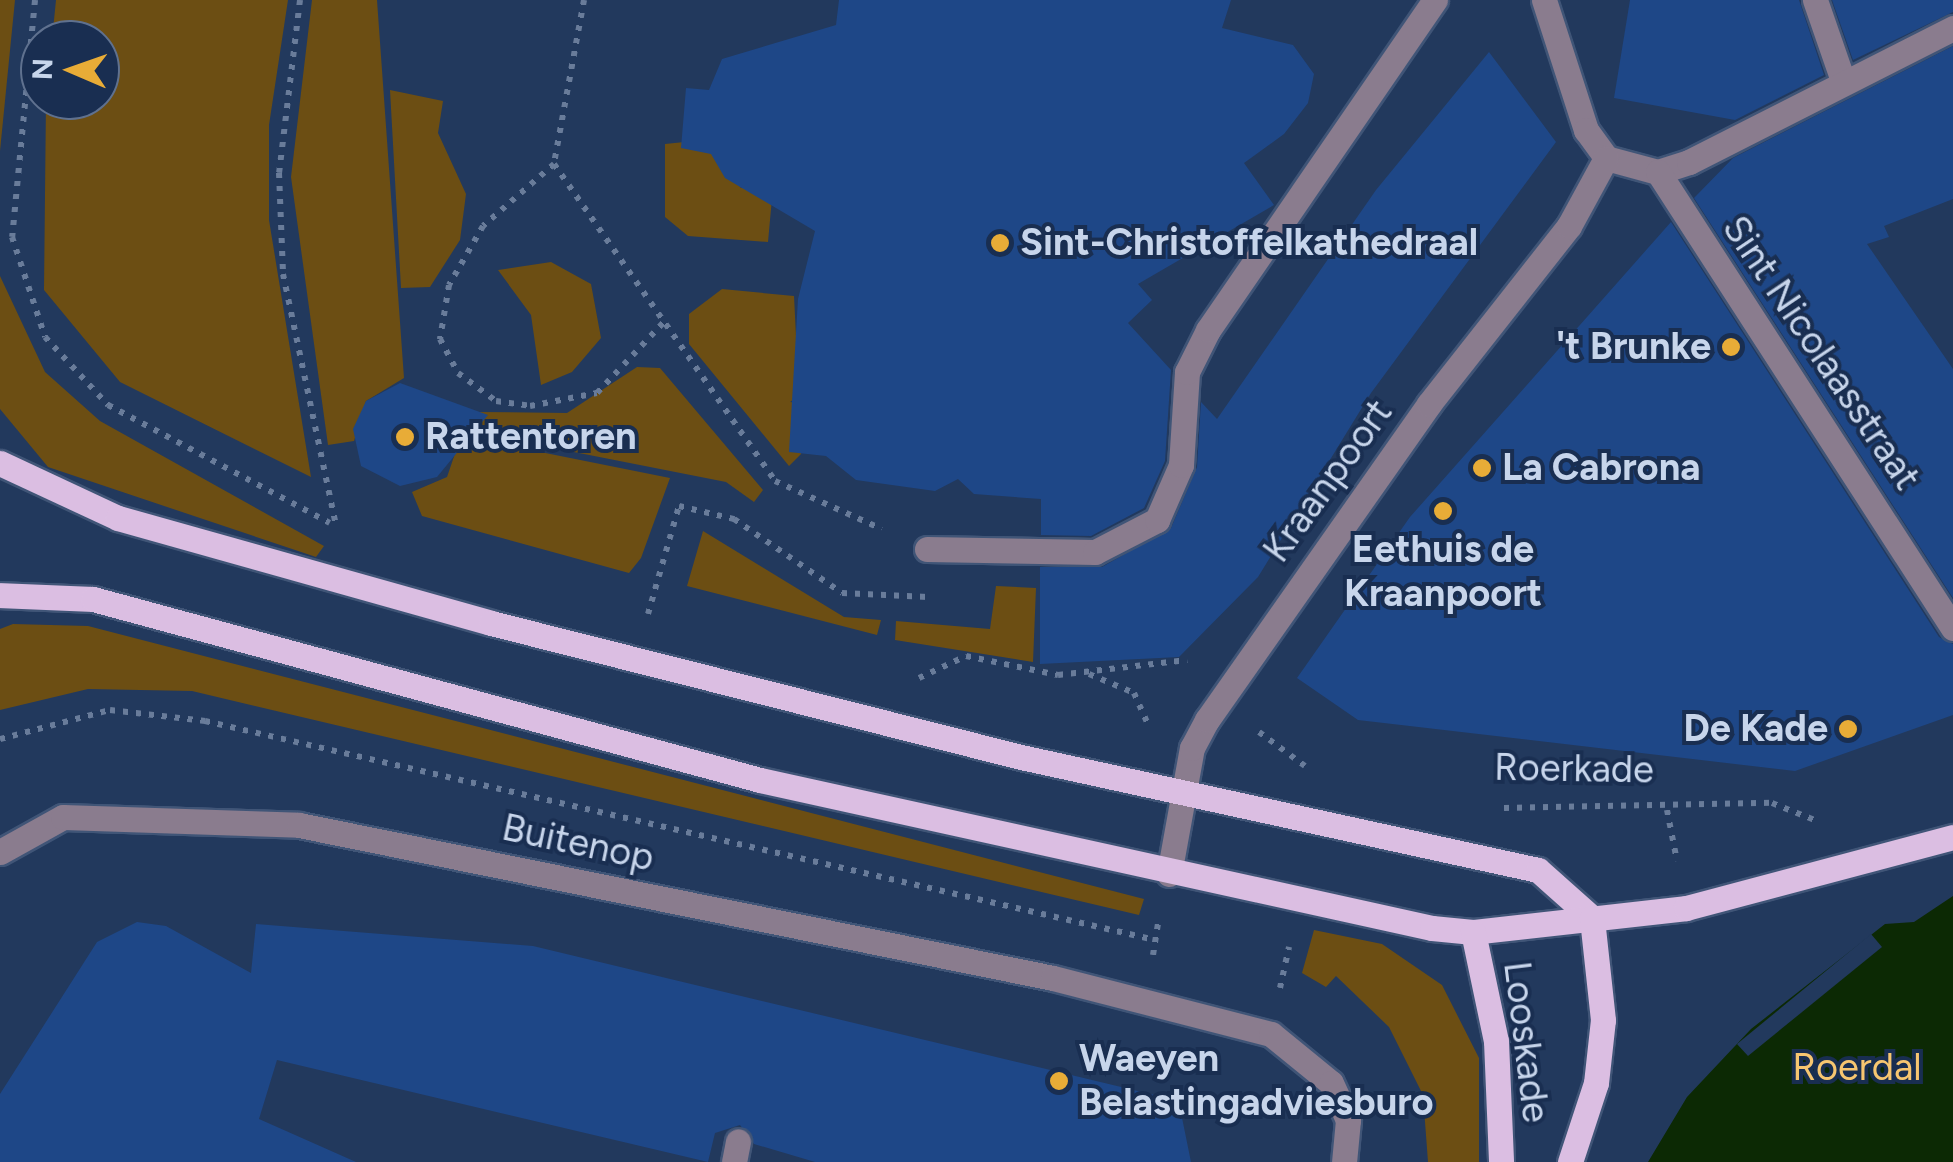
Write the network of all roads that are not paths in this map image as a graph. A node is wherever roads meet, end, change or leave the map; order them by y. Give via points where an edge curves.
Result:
1 (1435, 0) edge
2 (1544, 0) edge
3 (1815, 0) edge
4 (1953, 28) edge
5 (1842, 81) junction
6 (1606, 158) junction
7 (1658, 172) junction
8 (0, 462) edge
9 (927, 550) road end
10 (0, 595) edge
11 (1953, 628) edge
12 (1185, 795) junction
13 (1953, 837) edge
14 (0, 852) edge
15 (1170, 874) junction
16 (1592, 918) junction
17 (1473, 932) junction
18 (1344, 1162) edge
19 (1501, 1162) edge
20 (1570, 1162) edge

1 - 9 street via 1208,330 1187,372 1181,465 1157,520 1094,552
2 - 6 street via 1586,130
3 - 5 street
4 - 5 street
5 - 7 street
6 - 7 street
6 - 12 street, Kraanpoort via 1569,226 1429,404 1236,679 1192,748
7 - 11 street, Sint Nicolaasstraat
8 - 12 main road via 61,499 314,575
10 - 15 main road via 93,599 760,780
12 - 15 street, Kraanpoort
12 - 16 main road via 1538,870
13 - 16 main road via 1686,908
14 - 18 street, Buitenop via 63,818 299,825 1144,1000 1271,1034 1308,1062 1348,1120
15 - 17 main road
16 - 17 main road
16 - 20 main road, Looskade via 1603,1020 1596,1083
17 - 19 main road, Looskade via 1496,1042

